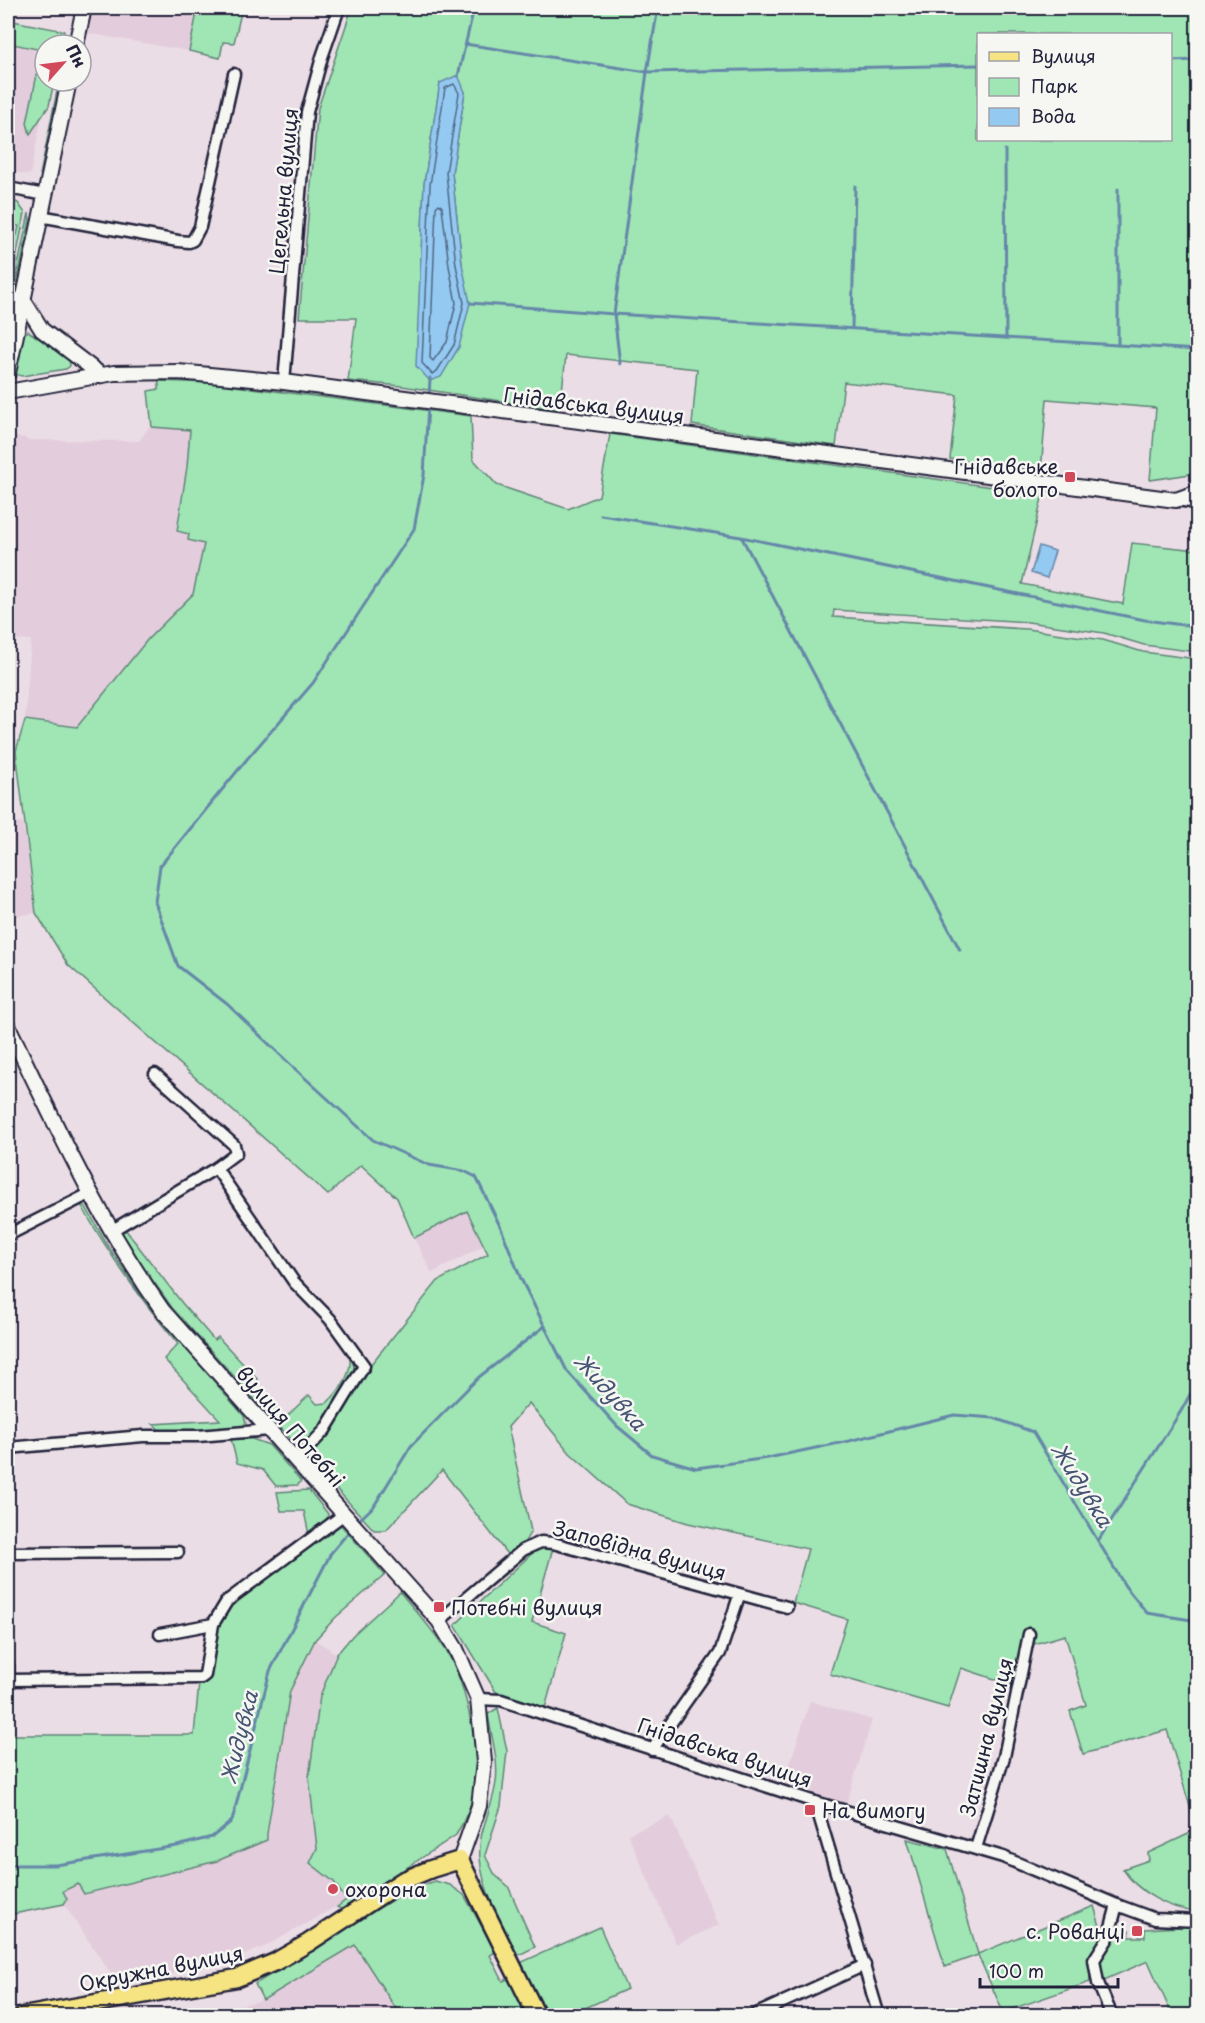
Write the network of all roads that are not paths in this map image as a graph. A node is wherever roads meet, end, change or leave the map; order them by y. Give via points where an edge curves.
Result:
1 (84, 8) edge
2 (339, 8) edge
3 (79, 33) edge
4 (234, 74) dead end
5 (66, 93) edge
6 (8, 188) edge
7 (45, 195) junction
8 (40, 216) junction
9 (22, 298) junction
10 (8, 373) edge
11 (101, 375) junction
12 (284, 382) junction
13 (8, 392) edge
14 (1197, 492) edge
15 (1176, 500) junction
16 (1197, 503) edge
17 (8, 1026) edge
18 (155, 1074) dead end
19 (216, 1168) junction
20 (90, 1194) junction
21 (111, 1232) junction
22 (8, 1235) edge
23 (269, 1430) junction
24 (8, 1448) edge
25 (296, 1461) junction
26 (346, 1518) junction
27 (178, 1552) dead end
28 (8, 1553) edge
29 (739, 1596) junction
30 (786, 1607) dead end
31 (439, 1622) junction
32 (213, 1624) junction
33 (160, 1634) dead end
34 (1029, 1634) dead end
35 (8, 1665) edge
36 (8, 1680) edge
37 (8, 1685) edge
38 (478, 1699) junction
39 (652, 1750) junction
40 (815, 1802) junction
41 (976, 1848) junction
42 (460, 1860) junction
43 (1117, 1905) junction
44 (1197, 1921) edge
45 (865, 1965) junction
46 (23, 2016) edge
47 (537, 2016) edge
48 (752, 2016) edge
49 (879, 2016) edge
50 (1112, 2016) edge

1 - 3 street
2 - 12 street, Цегельна вулиця via 307,112
4 - 8 street via 194,240 178,241
5 - 7 street
6 - 7 street
7 - 8 street
8 - 9 street
9 - 10 street
9 - 11 street via 42,330
11 - 12 street, Гнідавська вулиця via 178,372
11 - 13 street, Гнідавська вулиця
12 - 15 street, Гнідавська вулиця
14 - 15 street, Гнідавська вулиця
15 - 16 street, Гнідавська вулиця
17 - 20 street, вулиця Потебні
18 - 19 street via 236,1148 235,1155
19 - 21 street
19 - 25 street via 294,1282 330,1318 364,1366 325,1430
20 - 21 street, вулиця Потебні
20 - 22 street
21 - 23 street, вулиця Потебні via 163,1311
23 - 24 street
23 - 25 street, вулиця Потебні
25 - 26 street, вулиця Потебні
26 - 31 street, вулиця Потебні
26 - 32 street via 226,1601
27 - 28 street
29 - 30 street, Заповідна вулиця
29 - 31 street, Заповідна вулиця via 541,1542 523,1550
29 - 39 street via 720,1653
31 - 38 street, вулиця Потебні
32 - 33 street
32 - 36 street via 205,1675 201,1678
34 - 41 street, Затишна вулиця via 1004,1757
35 - 36 street
36 - 37 street
38 - 39 street, Гнідавська вулиця via 501,1700
38 - 42 street, вулиця Потебні via 484,1762 480,1806
39 - 40 street, Гнідавська вулиця
40 - 41 street, Гнідавська вулиця
40 - 45 street
41 - 43 street, Гнідавська вулиця
42 - 46 main road, Окружна вулиця via 402,1881 308,1943 237,1978
42 - 47 main road
43 - 44 street, Гнідавська вулиця via 1155,1919
43 - 50 street via 1108,1938 1094,1960 1098,1983
45 - 48 street
45 - 49 street

